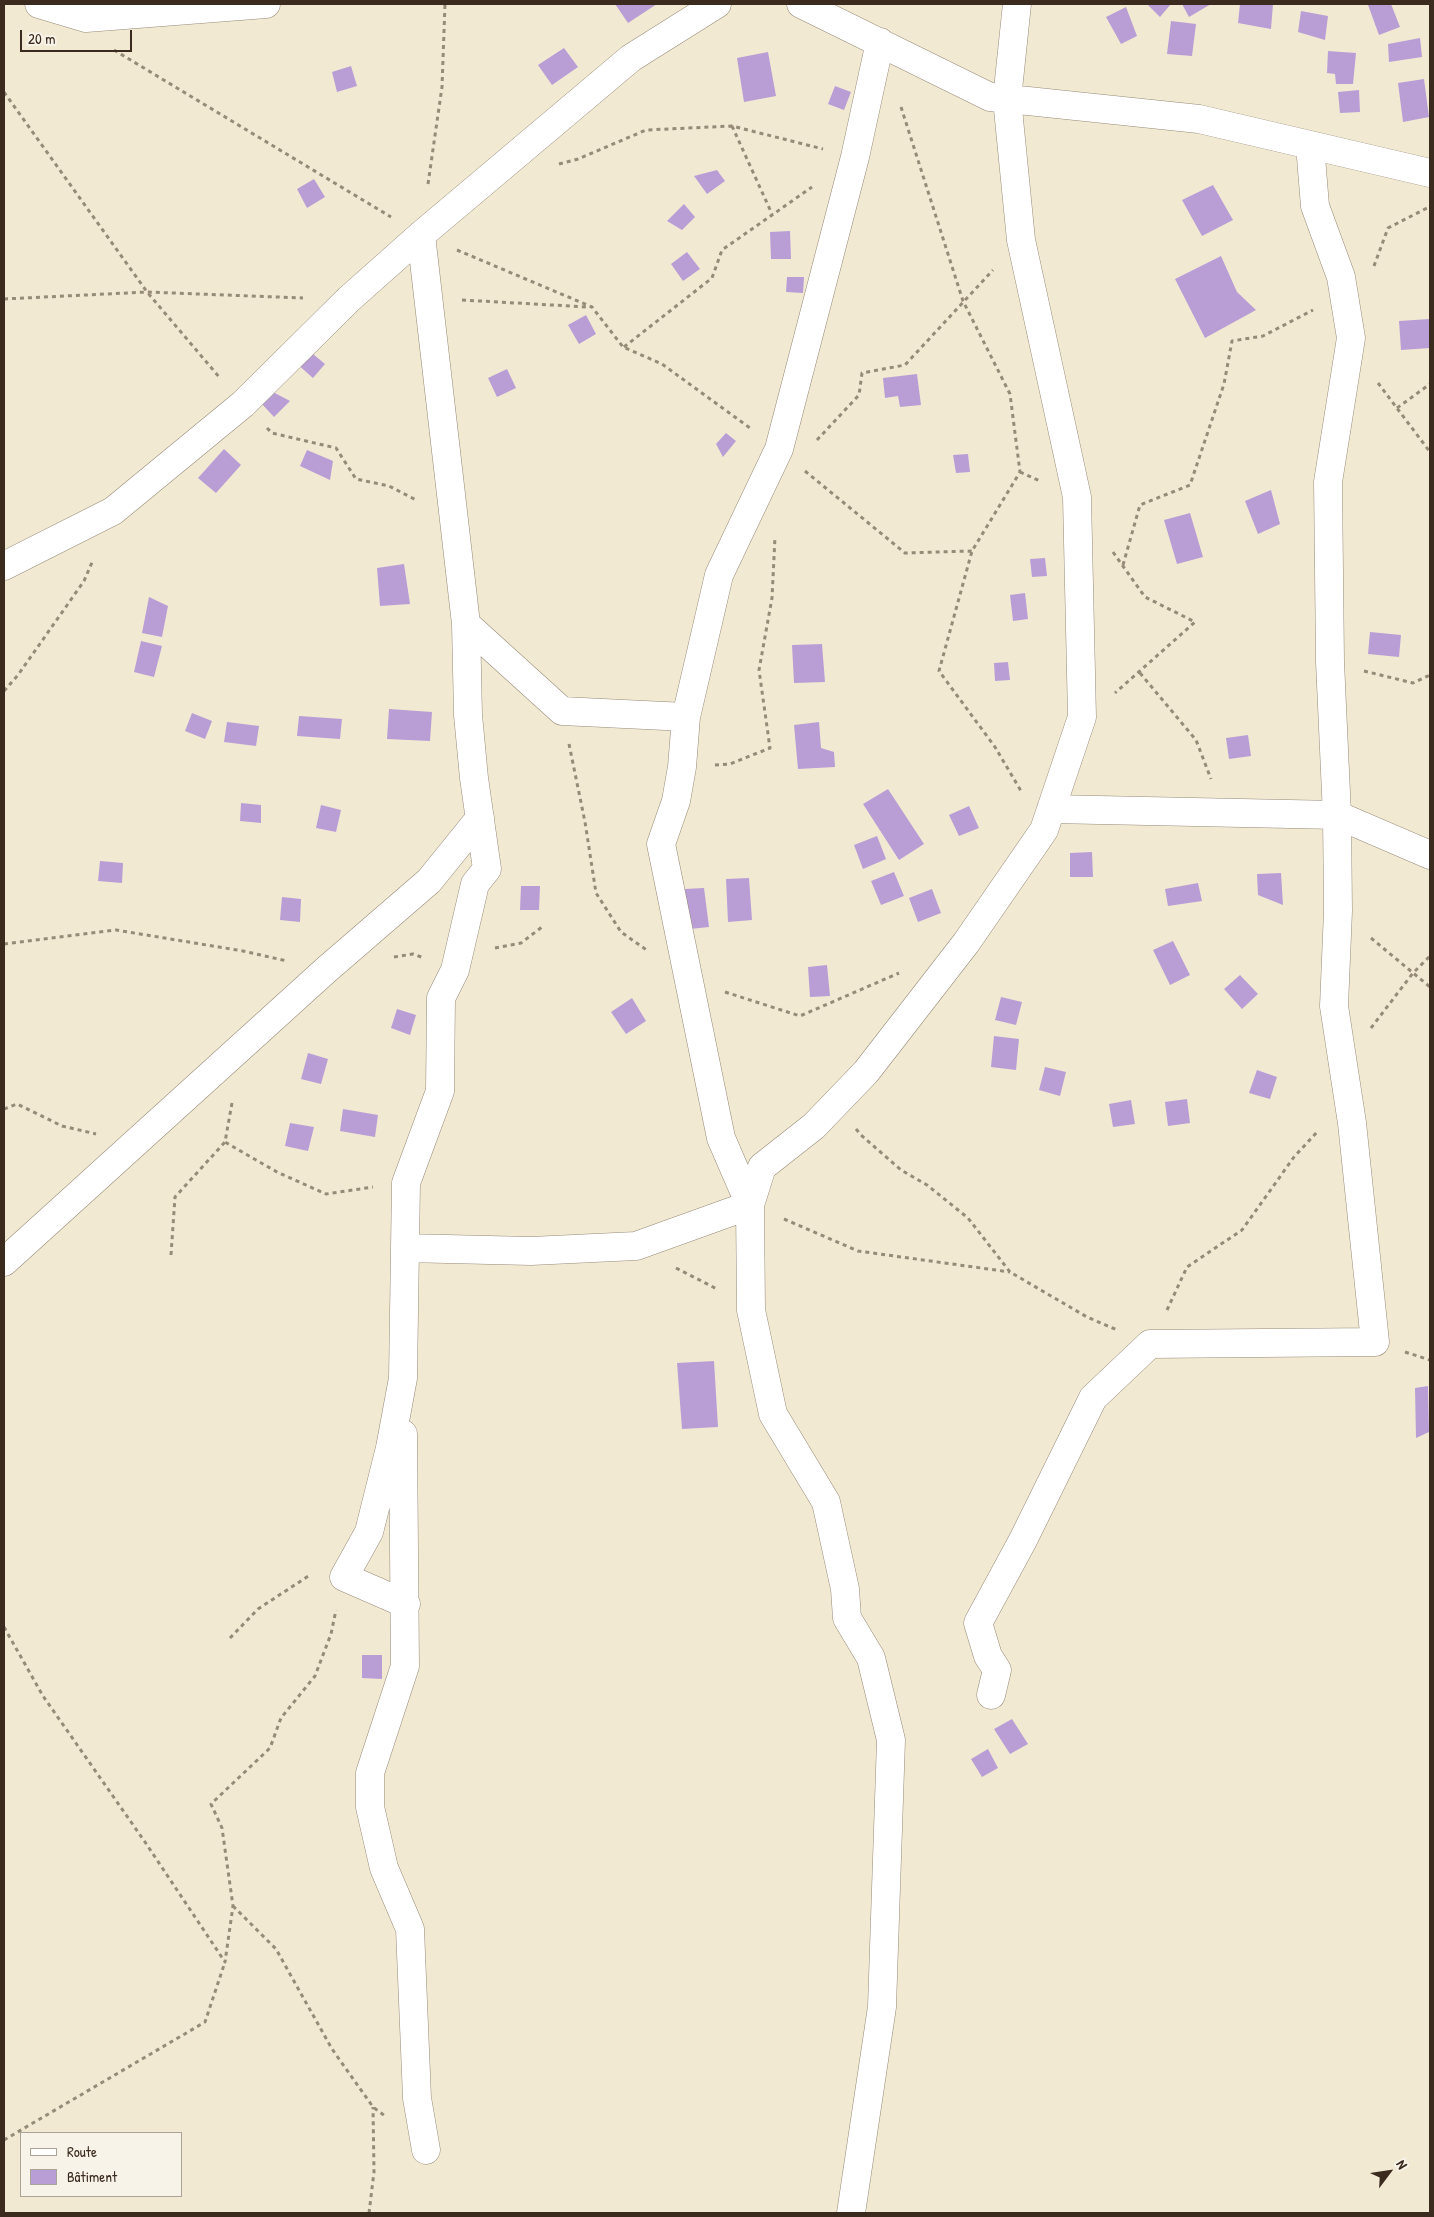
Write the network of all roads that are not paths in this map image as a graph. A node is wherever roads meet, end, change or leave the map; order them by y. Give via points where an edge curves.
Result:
1 (39, 4) edge
2 (266, 4) edge
3 (717, 4) edge
4 (803, 4) edge
5 (1017, 4) edge
6 (880, 42) junction
7 (1008, 99) junction
8 (1310, 145) junction
9 (1430, 172) edge
10 (421, 234) junction
11 (4, 566) edge
12 (466, 624) junction
13 (686, 717) junction
14 (1337, 815) junction
15 (480, 818) junction
16 (1048, 820) junction
17 (1430, 855) edge
18 (750, 1205) junction
19 (405, 1248) junction
20 (4, 1262) edge
21 (403, 1378) junction
22 (406, 1604) junction
23 (990, 1695) dead end
24 (426, 2150) road end
25 (851, 2213) edge

1 - 2 street via 86,18
3 - 10 street via 631,58
4 - 6 street
5 - 7 street
6 - 7 street via 990,97
6 - 13 street via 787,456 718,575
7 - 8 street via 1199,119
7 - 16 street via 1020,240 1076,497 1082,717
8 - 9 street
8 - 14 street via 1315,206 1341,277 1351,338 1328,482 1330,662
10 - 11 street via 349,299 243,404 113,511
10 - 12 street
12 - 13 street via 562,711
12 - 15 street via 468,715
13 - 18 street via 676,801 661,844 721,1138
14 - 16 street via 1224,812
14 - 17 street
14 - 23 street via 1338,911 1334,1006 1352,1123 1375,1342 1150,1344 1093,1398 978,1623 988,1656 998,1670
15 - 19 street via 487,869 475,884 455,970 441,998 440,1091 406,1183
15 - 20 street via 429,881
16 - 18 street via 966,943 866,1072 814,1126 762,1167
18 - 19 street via 636,1246 531,1252
18 - 25 street via 751,1310 773,1414 826,1502 845,1589 847,1618 871,1658 891,1740 882,2007
19 - 21 street
21 - 22 street
21 - 22 street via 369,1532 344,1576
22 - 24 street via 405,1666 370,1773 370,1807 384,1868 410,1929 417,2098

